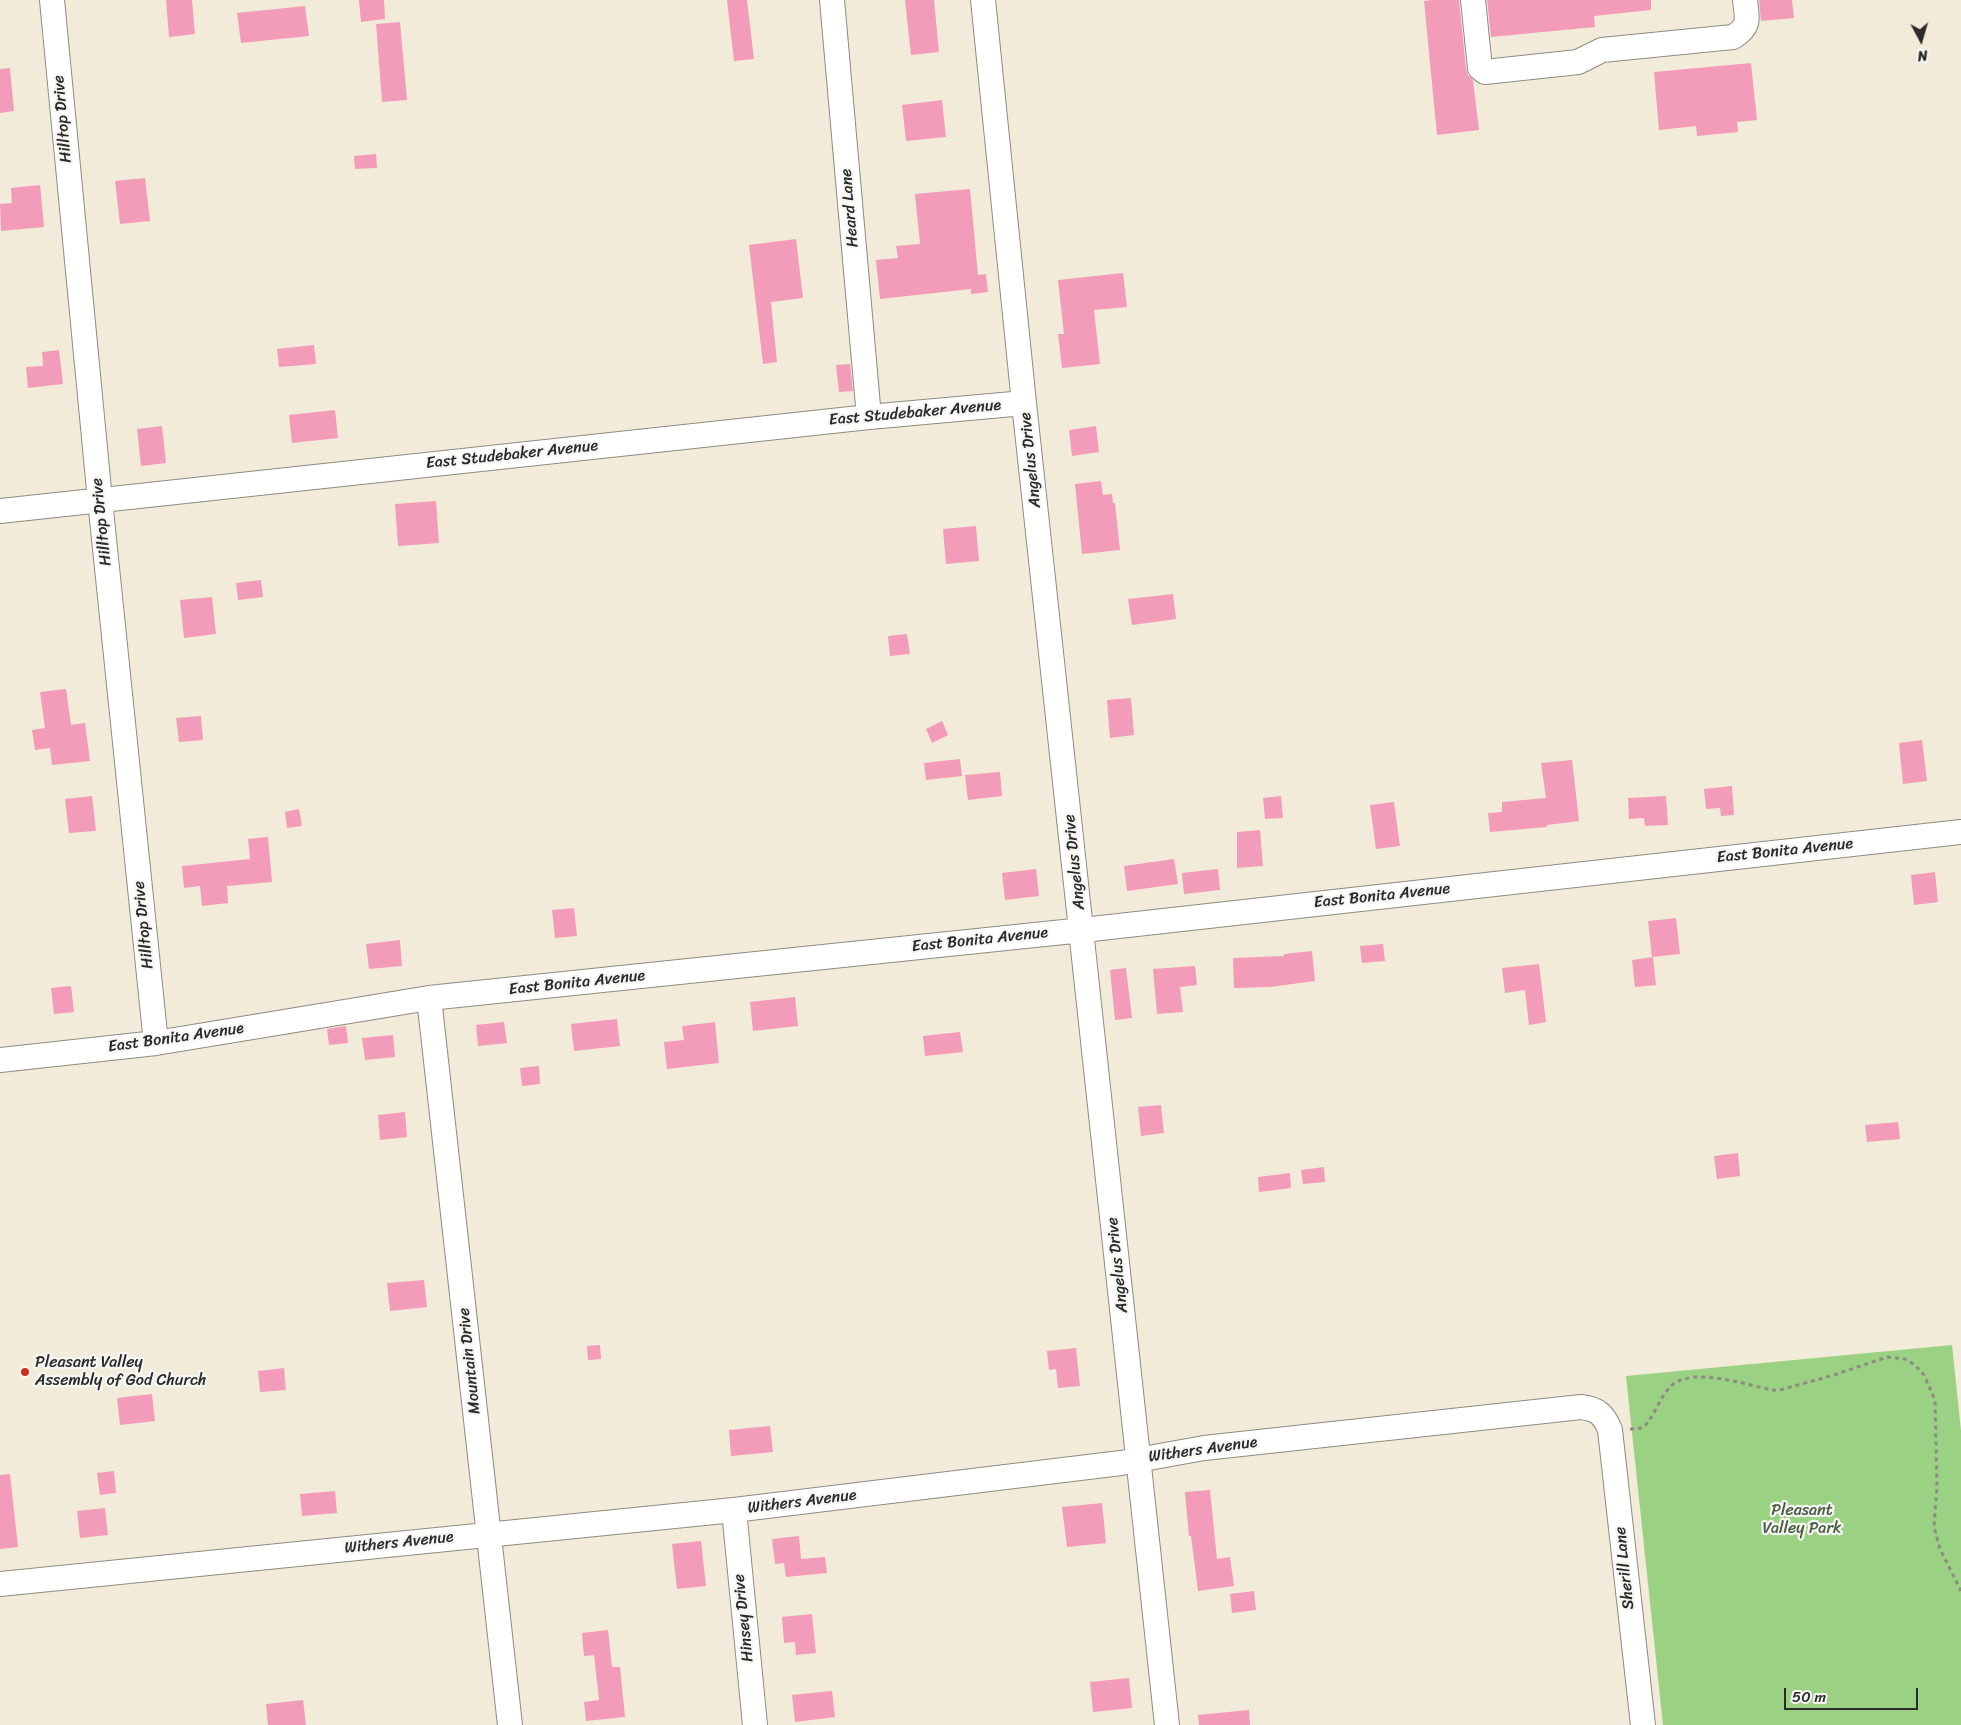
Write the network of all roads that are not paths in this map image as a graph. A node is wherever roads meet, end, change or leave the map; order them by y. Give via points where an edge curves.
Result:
1 (52, 0) edge
2 (832, 0) edge
3 (983, 0) edge
4 (1473, 0) edge
5 (1745, 0) edge
6 (1024, 403) junction
7 (869, 417) junction
8 (100, 500) junction
9 (0, 511) edge
10 (1961, 832) edge
11 (1083, 930) junction
12 (430, 998) junction
13 (156, 1043) junction
14 (0, 1060) edge
15 (1601, 1413) joint
16 (1139, 1460) junction
17 (734, 1510) junction
18 (490, 1534) junction
19 (0, 1584) edge
20 (510, 1725) edge
21 (755, 1725) edge
22 (1167, 1725) edge
23 (1643, 1725) edge

1 - 8 street, Hilltop Drive
2 - 7 street, Heard Lane
3 - 6 street, Angelus Drive
4 - 5 street via 1480,68 1485,72 1578,62 1602,50 1733,36 1743,30 1747,20
6 - 7 street, East Studebaker Avenue
6 - 11 street, Angelus Drive
7 - 8 street, East Studebaker Avenue
8 - 9 street, East Studebaker Avenue
8 - 13 street, Hilltop Drive
10 - 11 street, East Bonita Avenue
11 - 12 street, East Bonita Avenue
11 - 16 street, Angelus Drive
12 - 13 street, East Bonita Avenue
12 - 18 street, Mountain Drive
13 - 14 street, East Bonita Avenue
15 - 16 street, Withers Avenue via 1593,1408 1571,1408 1204,1448
15 - 23 street, Sherill Lane via 1610,1430
16 - 17 street, Withers Avenue
16 - 22 street, Angelus Drive
17 - 18 street, Withers Avenue
17 - 21 street, Hinsey Drive
18 - 19 street, Withers Avenue
18 - 20 street, Mountain Drive

